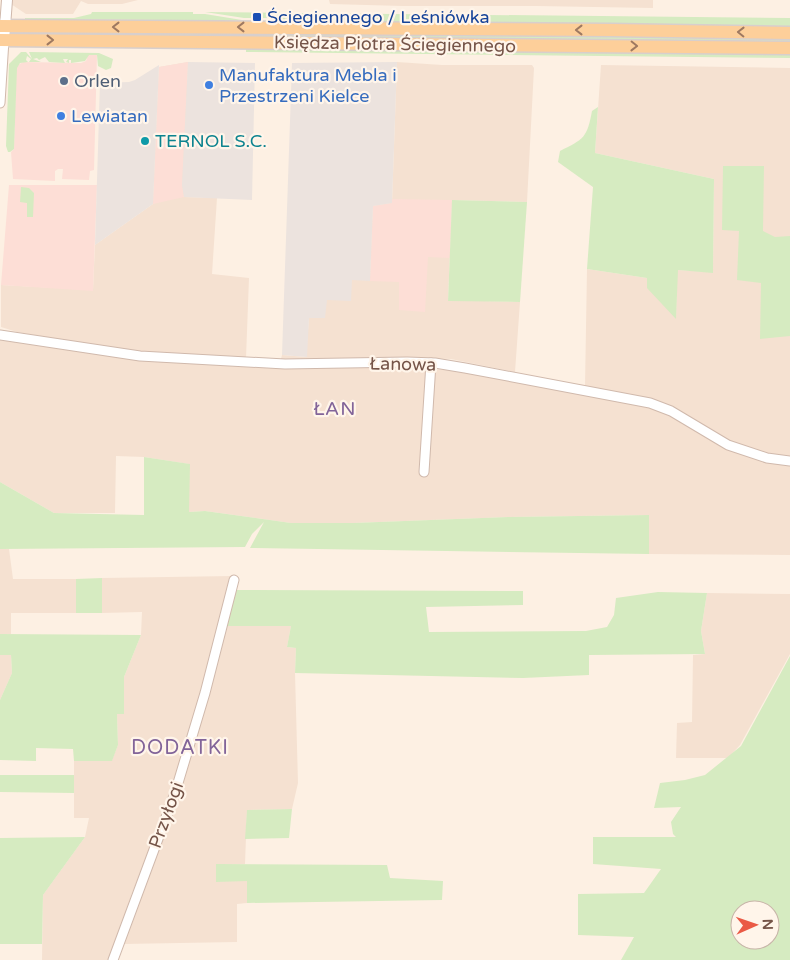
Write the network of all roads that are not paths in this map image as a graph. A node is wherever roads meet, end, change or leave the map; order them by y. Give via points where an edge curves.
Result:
1 (7, 0) edge
2 (2, 26) edge
3 (790, 33) edge
4 (2, 40) edge
5 (790, 48) edge
6 (0, 103) edge
7 (0, 335) edge
8 (431, 363) junction
9 (790, 461) edge
10 (424, 472) dead end
11 (234, 580) dead end
12 (113, 960) edge

1 - 2 street
3 -> 2 main road, Księdza Piotra Ściegiennego
2 - 4 street
4 -> 5 main road, Księdza Piotra Ściegiennego
4 - 6 street
7 - 8 street, Łanowa via 140,356 285,364
8 - 9 street, Łanowa via 650,403 672,411 730,446 767,458
8 - 10 street
11 - 12 street, Przyłogi via 175,793

